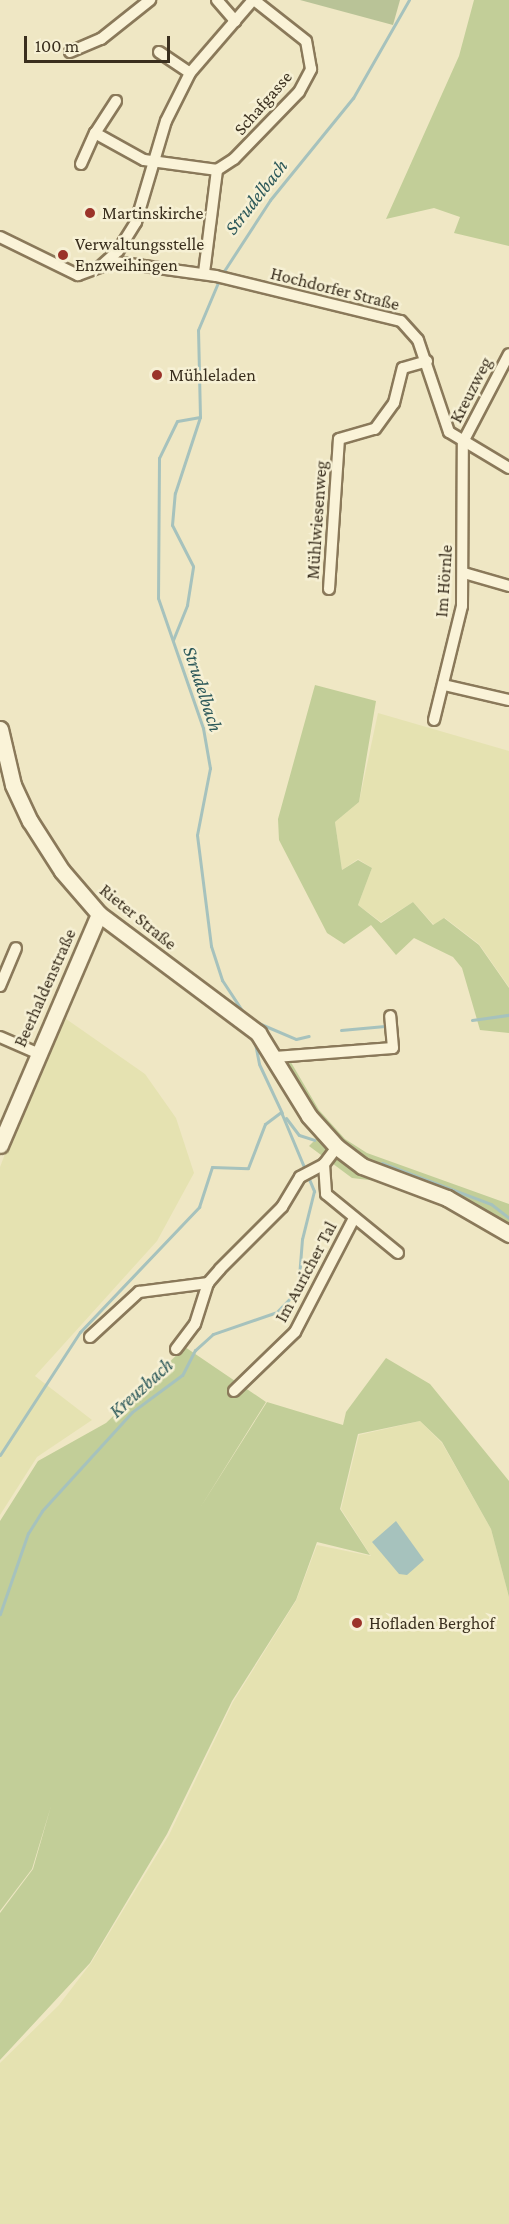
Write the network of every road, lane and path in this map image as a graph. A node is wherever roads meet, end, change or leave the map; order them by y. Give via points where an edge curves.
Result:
1 (150, 0) edge
2 (217, 0) edge
3 (254, 0) edge
4 (235, 21) junction
5 (70, 52) dead end
6 (159, 52) dead end
7 (190, 73) junction
8 (116, 101) dead end
9 (95, 133) junction
10 (154, 160) junction
11 (81, 164) dead end
12 (217, 170) junction
13 (0, 237) edge
14 (108, 261) junction
15 (204, 273) junction
16 (509, 354) edge
17 (427, 361) junction
18 (463, 442) junction
19 (509, 468) edge
20 (464, 573) junction
21 (509, 586) edge
22 (329, 590) dead end
23 (444, 685) junction
24 (509, 700) edge
25 (434, 720) dead end
26 (0, 729) edge
27 (99, 914) junction
28 (16, 948) dead end
29 (0, 986) edge
30 (391, 1024) dead end
31 (0, 1037) edge
32 (37, 1053) junction
33 (275, 1057) junction
34 (0, 1145) edge
35 (337, 1147) junction
36 (320, 1165) junction
37 (354, 1218) junction
38 (509, 1234) edge
39 (398, 1253) dead end
40 (208, 1284) junction
41 (90, 1337) dead end
42 (176, 1349) dead end
43 (234, 1391) dead end

1 - 5 street via 101,39
2 - 4 street
3 - 4 street
3 - 12 street, Schafgasse via 306,41 311,69 282,112
4 - 7 street
6 - 7 street
7 - 10 street via 166,121
8 - 9 street
9 - 10 street
9 - 11 street
10 - 12 street
10 - 14 street via 130,236
12 - 15 street
13 - 14 street via 68,271 88,273
14 - 15 street, Hochdorfer Straße
15 - 17 street, Hochdorfer Straße via 392,316 411,329
16 - 18 street, Kreuzweg
17 - 18 street, Hochdorfer Straße via 444,421
17 - 22 street, Mühlwiesenweg via 403,368 394,403 375,429 339,439
18 - 19 street, Hochdorfer Straße
18 - 20 street, Im Hörnle
20 - 21 street
20 - 23 street, Im Hörnle
23 - 24 street
23 - 25 street, Im Hörnle
26 - 27 street, Rieter Straße via 13,785 30,821 62,871
27 - 32 street, Beerhaldenstraße
27 - 33 street, Rieter Straße via 245,1022 262,1037
28 - 29 street
30 - 33 street via 393,1048
31 - 32 street
32 - 34 street, Beerhaldenstraße
33 - 35 street, Rieter Straße via 309,1116
35 - 36 street
35 - 38 street, Rieter Straße via 362,1166 457,1203
36 - 37 street via 327,1194
36 - 40 street via 300,1177 282,1207
37 - 39 street
37 - 43 street, Im Auricher Tal via 295,1332
40 - 41 street via 140,1292
40 - 42 street via 195,1324

